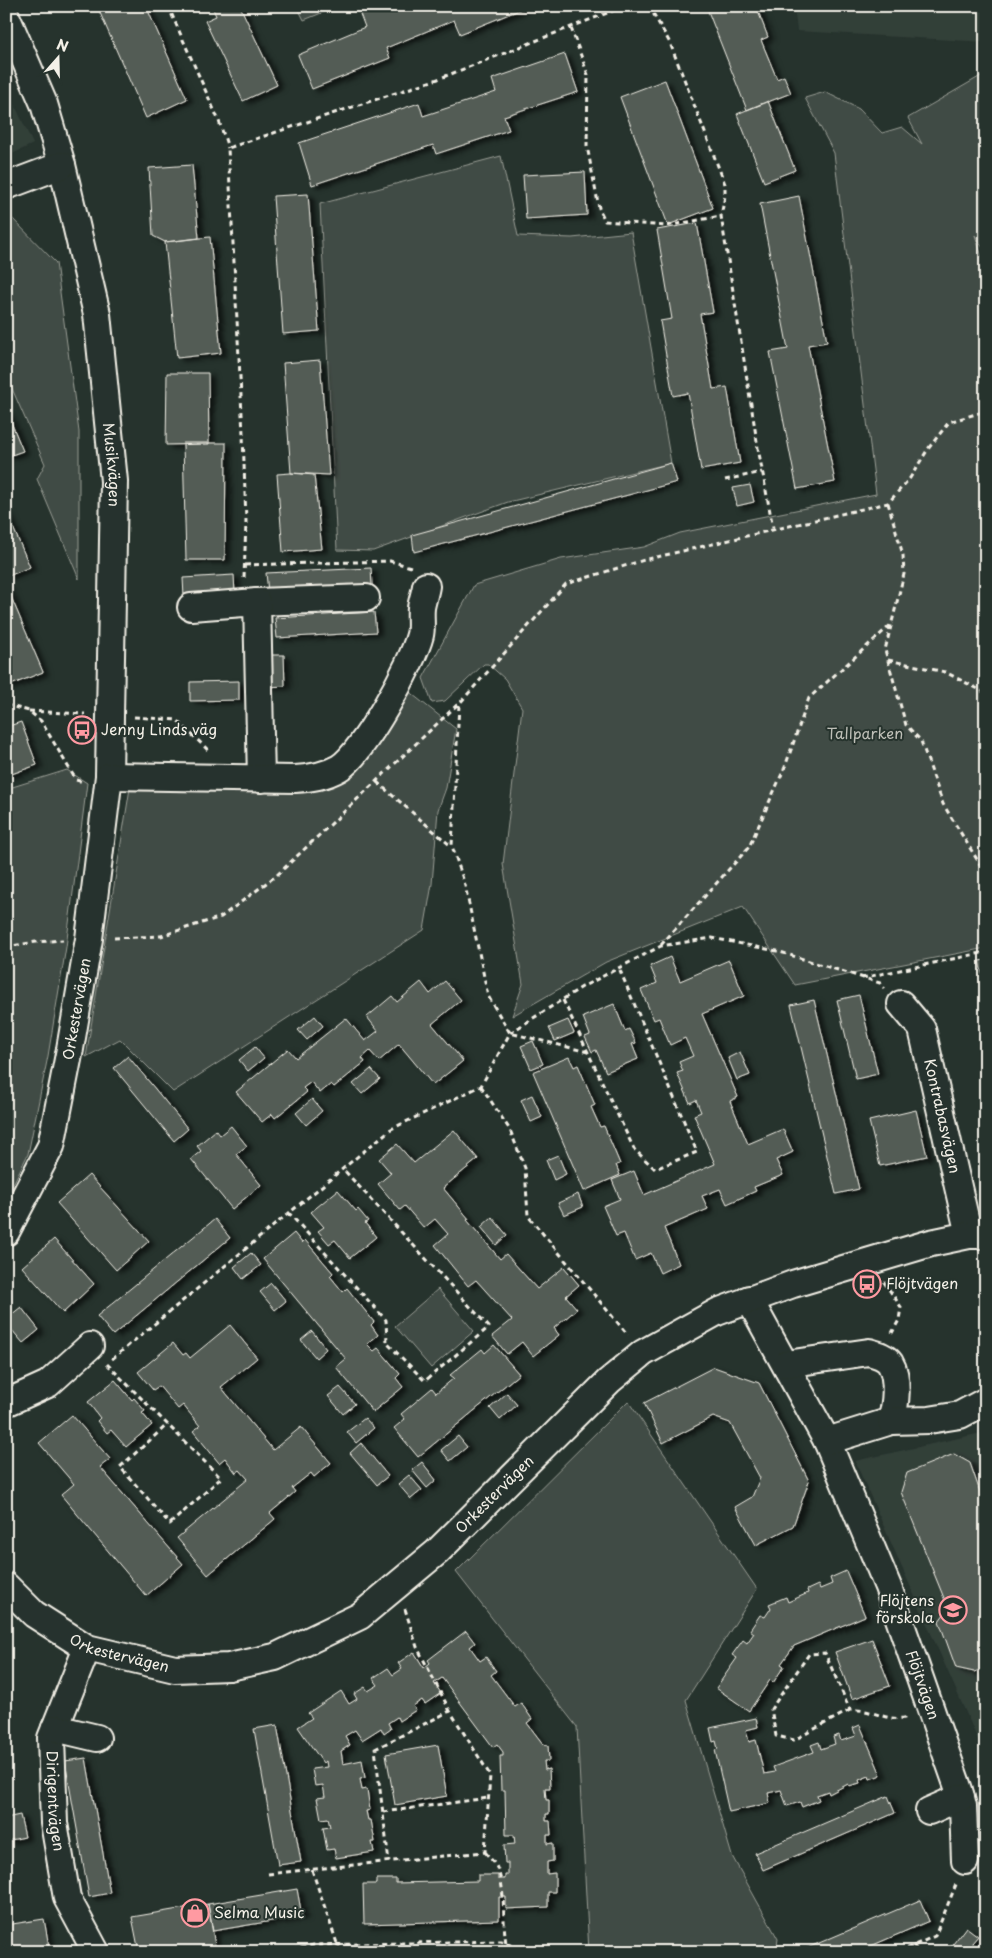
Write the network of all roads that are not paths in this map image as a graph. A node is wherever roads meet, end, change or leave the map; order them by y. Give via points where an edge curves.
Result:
1 (6, 16) edge
2 (62, 165) junction
3 (6, 186) edge
4 (420, 577) road end
5 (366, 598) dead end
6 (249, 603) junction
7 (191, 607) dead end
8 (262, 778) junction
9 (108, 783) junction
10 (901, 1004) road end
11 (6, 1232) edge
12 (977, 1235) edge
13 (749, 1299) junction
14 (99, 1354) road end
15 (786, 1364) junction
16 (986, 1401) edge
17 (6, 1402) edge
18 (891, 1421) junction
19 (827, 1441) junction
20 (6, 1586) edge
21 (87, 1648) junction
22 (55, 1728) junction
23 (97, 1738) dead end
24 (961, 1797) junction
25 (929, 1810) dead end
26 (965, 1861) road end
27 (96, 1952) edge

1 - 2 street, Musikvägen via 44,104
2 - 3 street
2 - 9 street, Musikvägen via 97,314 114,481
4 - 8 street via 420,635 398,683 350,759 339,768 317,777
5 - 6 street
6 - 7 street
6 - 8 street
8 - 9 street
9 - 11 street, Orkestervägen via 89,939 50,1146
10 - 12 street, Kontrabasvägen via 922,1029
12 - 13 street, Orkestervägen via 802,1281
13 - 15 street, Flöjtvägen
13 - 21 street, Orkestervägen via 717,1312 643,1353 609,1381 437,1552 360,1616 275,1657 229,1668 175,1669
14 - 17 street via 48,1384
15 - 18 street via 869,1352 881,1355 890,1363 896,1388 896,1407
15 - 19 street, Flöjtvägen
16 - 18 street via 960,1415
18 - 19 street
19 - 24 street, Flöjtvägen via 888,1587
20 - 21 street, Orkestervägen via 34,1614
21 - 22 street, Dirigentvägen
22 - 23 street
22 - 27 street, Dirigentvägen via 51,1738 54,1823 67,1898
24 - 25 street
24 - 26 street, Flöjtvägen

